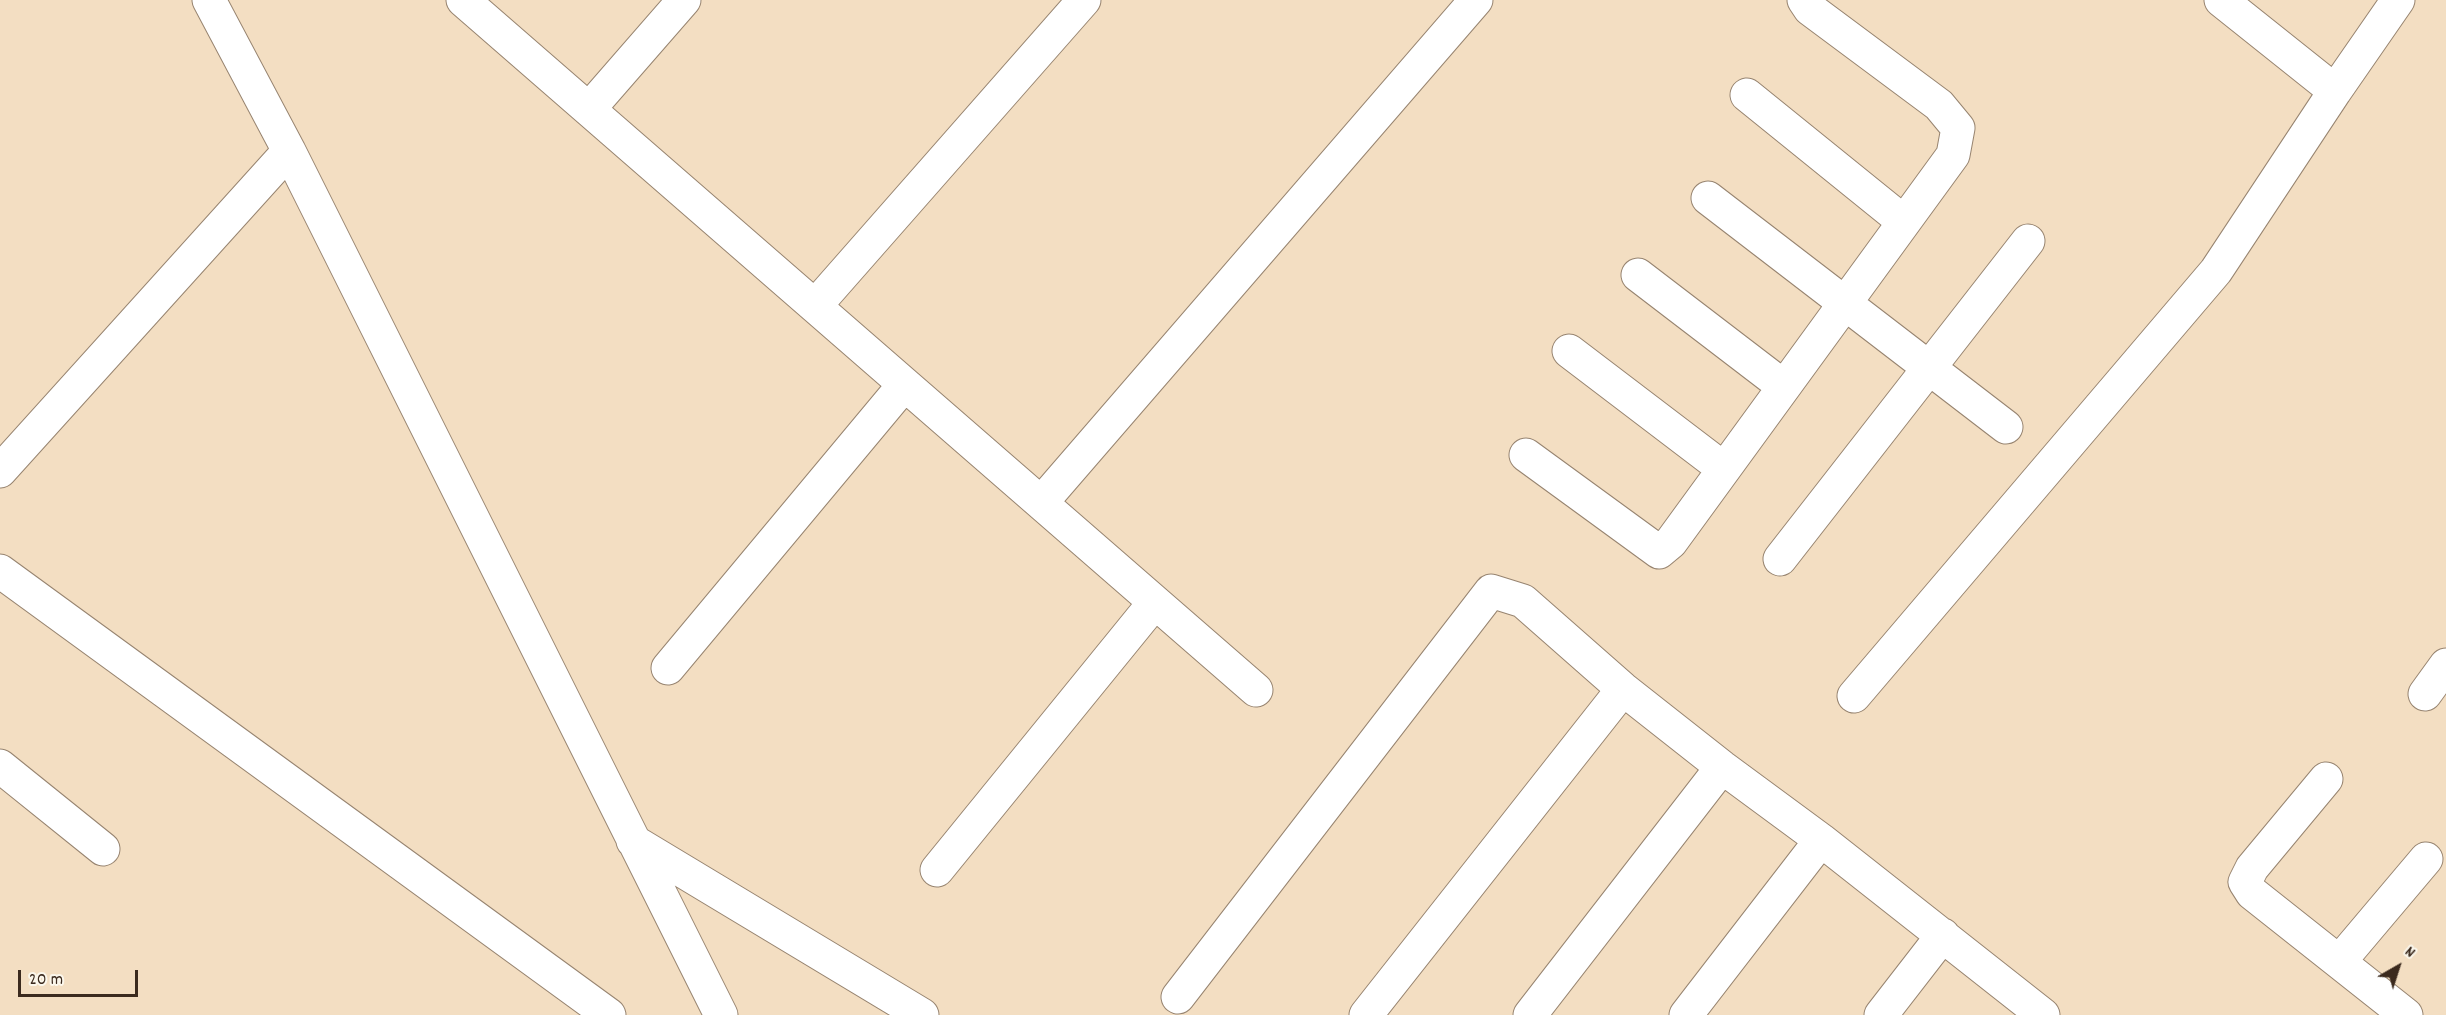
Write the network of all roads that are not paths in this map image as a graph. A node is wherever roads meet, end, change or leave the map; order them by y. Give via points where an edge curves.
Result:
1 (208, 0) edge
2 (463, 0) edge
3 (684, 0) edge
4 (1084, 0) edge
5 (1476, 0) edge
6 (1804, 0) edge
7 (2221, 0) edge
8 (2398, 0) edge
9 (2335, 91) junction
10 (1747, 95) dead end
11 (589, 109) junction
12 (289, 151) junction
13 (1708, 198) dead end
14 (1904, 222) junction
15 (2028, 241) dead end
16 (1638, 275) dead end
17 (1845, 303) junction
18 (815, 306) junction
19 (1569, 351) dead end
20 (1930, 368) junction
21 (904, 385) junction
22 (1783, 386) junction
23 (2006, 426) dead end
24 (1526, 454) dead end
25 (1724, 469) junction
26 (0, 471) edge
27 (1041, 503) junction
28 (1780, 559) dead end
29 (0, 571) edge
30 (1155, 602) junction
31 (2446, 665) edge
32 (668, 668) dead end
33 (1623, 689) junction
34 (1256, 690) dead end
35 (2424, 694) dead end
36 (1854, 696) dead end
37 (0, 766) edge
38 (1722, 767) junction
39 (2326, 779) dead end
40 (1821, 840) junction
41 (633, 841) junction
42 (103, 849) dead end
43 (2426, 859) dead end
44 (938, 870) dead end
45 (1942, 935) junction
46 (2339, 962) junction
47 (1178, 997) dead end
48 (609, 1015) edge
49 (721, 1015) edge
50 (922, 1015) edge
51 (1366, 1015) edge
52 (1530, 1015) edge
53 (1686, 1015) edge
54 (1881, 1015) edge
55 (2043, 1015) edge
56 (2406, 1015) edge

1 - 12 street
2 - 11 street
3 - 11 street
4 - 18 street
5 - 27 street
6 - 14 street via 1810,9 1939,105 1958,128 1953,155
7 - 9 street
8 - 9 street
9 - 36 street via 2216,271
10 - 14 street
11 - 18 street
12 - 26 street
12 - 41 street
13 - 17 street
14 - 17 street
15 - 20 street
16 - 22 street
17 - 20 street
17 - 22 street
18 - 21 street
19 - 25 street
20 - 23 street
20 - 28 street
21 - 27 street
21 - 32 street
22 - 25 street
24 - 25 street via 1659,552 1671,542
27 - 30 street
29 - 48 street
30 - 34 street
30 - 44 street
31 - 35 street
33 - 38 street
33 - 47 street via 1523,602 1491,591
33 - 51 street
37 - 42 street
38 - 40 street
38 - 52 street
39 - 46 street via 2252,868 2245,882 2252,893
40 - 45 street
40 - 53 street
41 - 49 street
41 - 50 street
43 - 46 street
45 - 54 street
45 - 55 street
46 - 56 street

